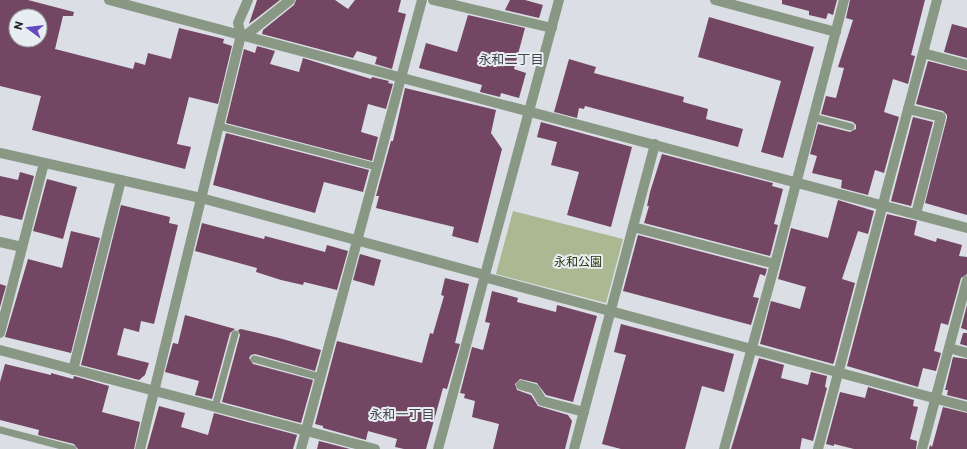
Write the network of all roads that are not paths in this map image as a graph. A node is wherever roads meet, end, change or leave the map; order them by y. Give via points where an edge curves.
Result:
1 (109, 0) edge
2 (248, 0) edge
3 (290, 0) edge
4 (422, 0) edge
5 (433, 0) edge
6 (559, 0) edge
7 (715, 0) edge
8 (844, 0) edge
9 (937, 0) edge
10 (136, 3) edge
11 (552, 28) junction
12 (836, 32) junction
13 (243, 35) junction
14 (923, 52) junction
15 (967, 65) edge
16 (401, 76) junction
17 (908, 109) junction
18 (528, 110) junction
19 (813, 117) junction
20 (219, 126) junction
21 (851, 127) dead end
22 (655, 144) junction
23 (0, 153) edge
24 (44, 162) junction
25 (377, 167) junction
26 (121, 180) junction
27 (796, 181) junction
28 (201, 198) junction
29 (883, 205) junction
30 (916, 214) junction
31 (633, 226) junction
32 (967, 228) edge
33 (357, 240) junction
34 (0, 242) edge
35 (22, 247) junction
36 (775, 264) junction
37 (484, 276) junction
38 (967, 280) edge
39 (611, 311) junction
40 (0, 333) edge
41 (234, 334) dead end
42 (949, 348) junction
43 (0, 350) edge
44 (751, 350) junction
45 (967, 353) edge
46 (254, 359) dead end
47 (73, 370) junction
48 (838, 372) junction
49 (320, 377) junction
50 (521, 385) dead end
51 (153, 391) junction
52 (936, 399) junction
53 (215, 407) junction
54 (967, 407) edge
55 (584, 412) junction
56 (0, 430) edge
57 (306, 430) junction
58 (73, 449) edge
59 (140, 449) edge
60 (301, 449) edge
61 (375, 449) edge
62 (438, 449) edge
63 (574, 449) edge
64 (724, 449) edge
65 (818, 449) edge
66 (922, 449) edge

1 - 10 street
2 - 13 street via 238,23
3 - 13 street
4 - 16 street
5 - 11 street
6 - 11 street
7 - 12 street
8 - 12 street
9 - 14 street
10 - 13 street
11 - 18 street
12 - 19 street
13 - 16 street
13 - 20 street
14 - 15 street
14 - 17 street
16 - 18 street
16 - 25 street
17 - 29 street
17 - 30 street via 941,117
18 - 22 street
18 - 37 street
19 - 21 lane
19 - 27 street
20 - 25 lane
20 - 28 street
22 - 27 street
22 - 31 street
23 - 24 street
24 - 26 street
24 - 35 street
25 - 33 street
26 - 28 street
26 - 47 street
27 - 29 street
27 - 36 street
28 - 33 street
28 - 51 street
29 - 30 street
29 - 48 street
30 - 32 street
31 - 36 street
31 - 39 street
33 - 37 street
33 - 49 street
34 - 35 street
35 - 40 street
36 - 44 street
37 - 39 street
37 - 62 street
38 - 42 street
39 - 44 street
39 - 55 street
41 - 53 lane
42 - 45 street
42 - 52 street
43 - 47 street
44 - 48 street
44 - 64 street
46 - 49 lane
47 - 51 street
48 - 52 street
48 - 65 street
49 - 57 street
50 - 55 street via 535,389 542,400
51 - 53 street
51 - 59 street
52 - 54 street
52 - 66 street
53 - 57 street
55 - 63 street
56 - 58 lane
57 - 60 street
57 - 61 street

